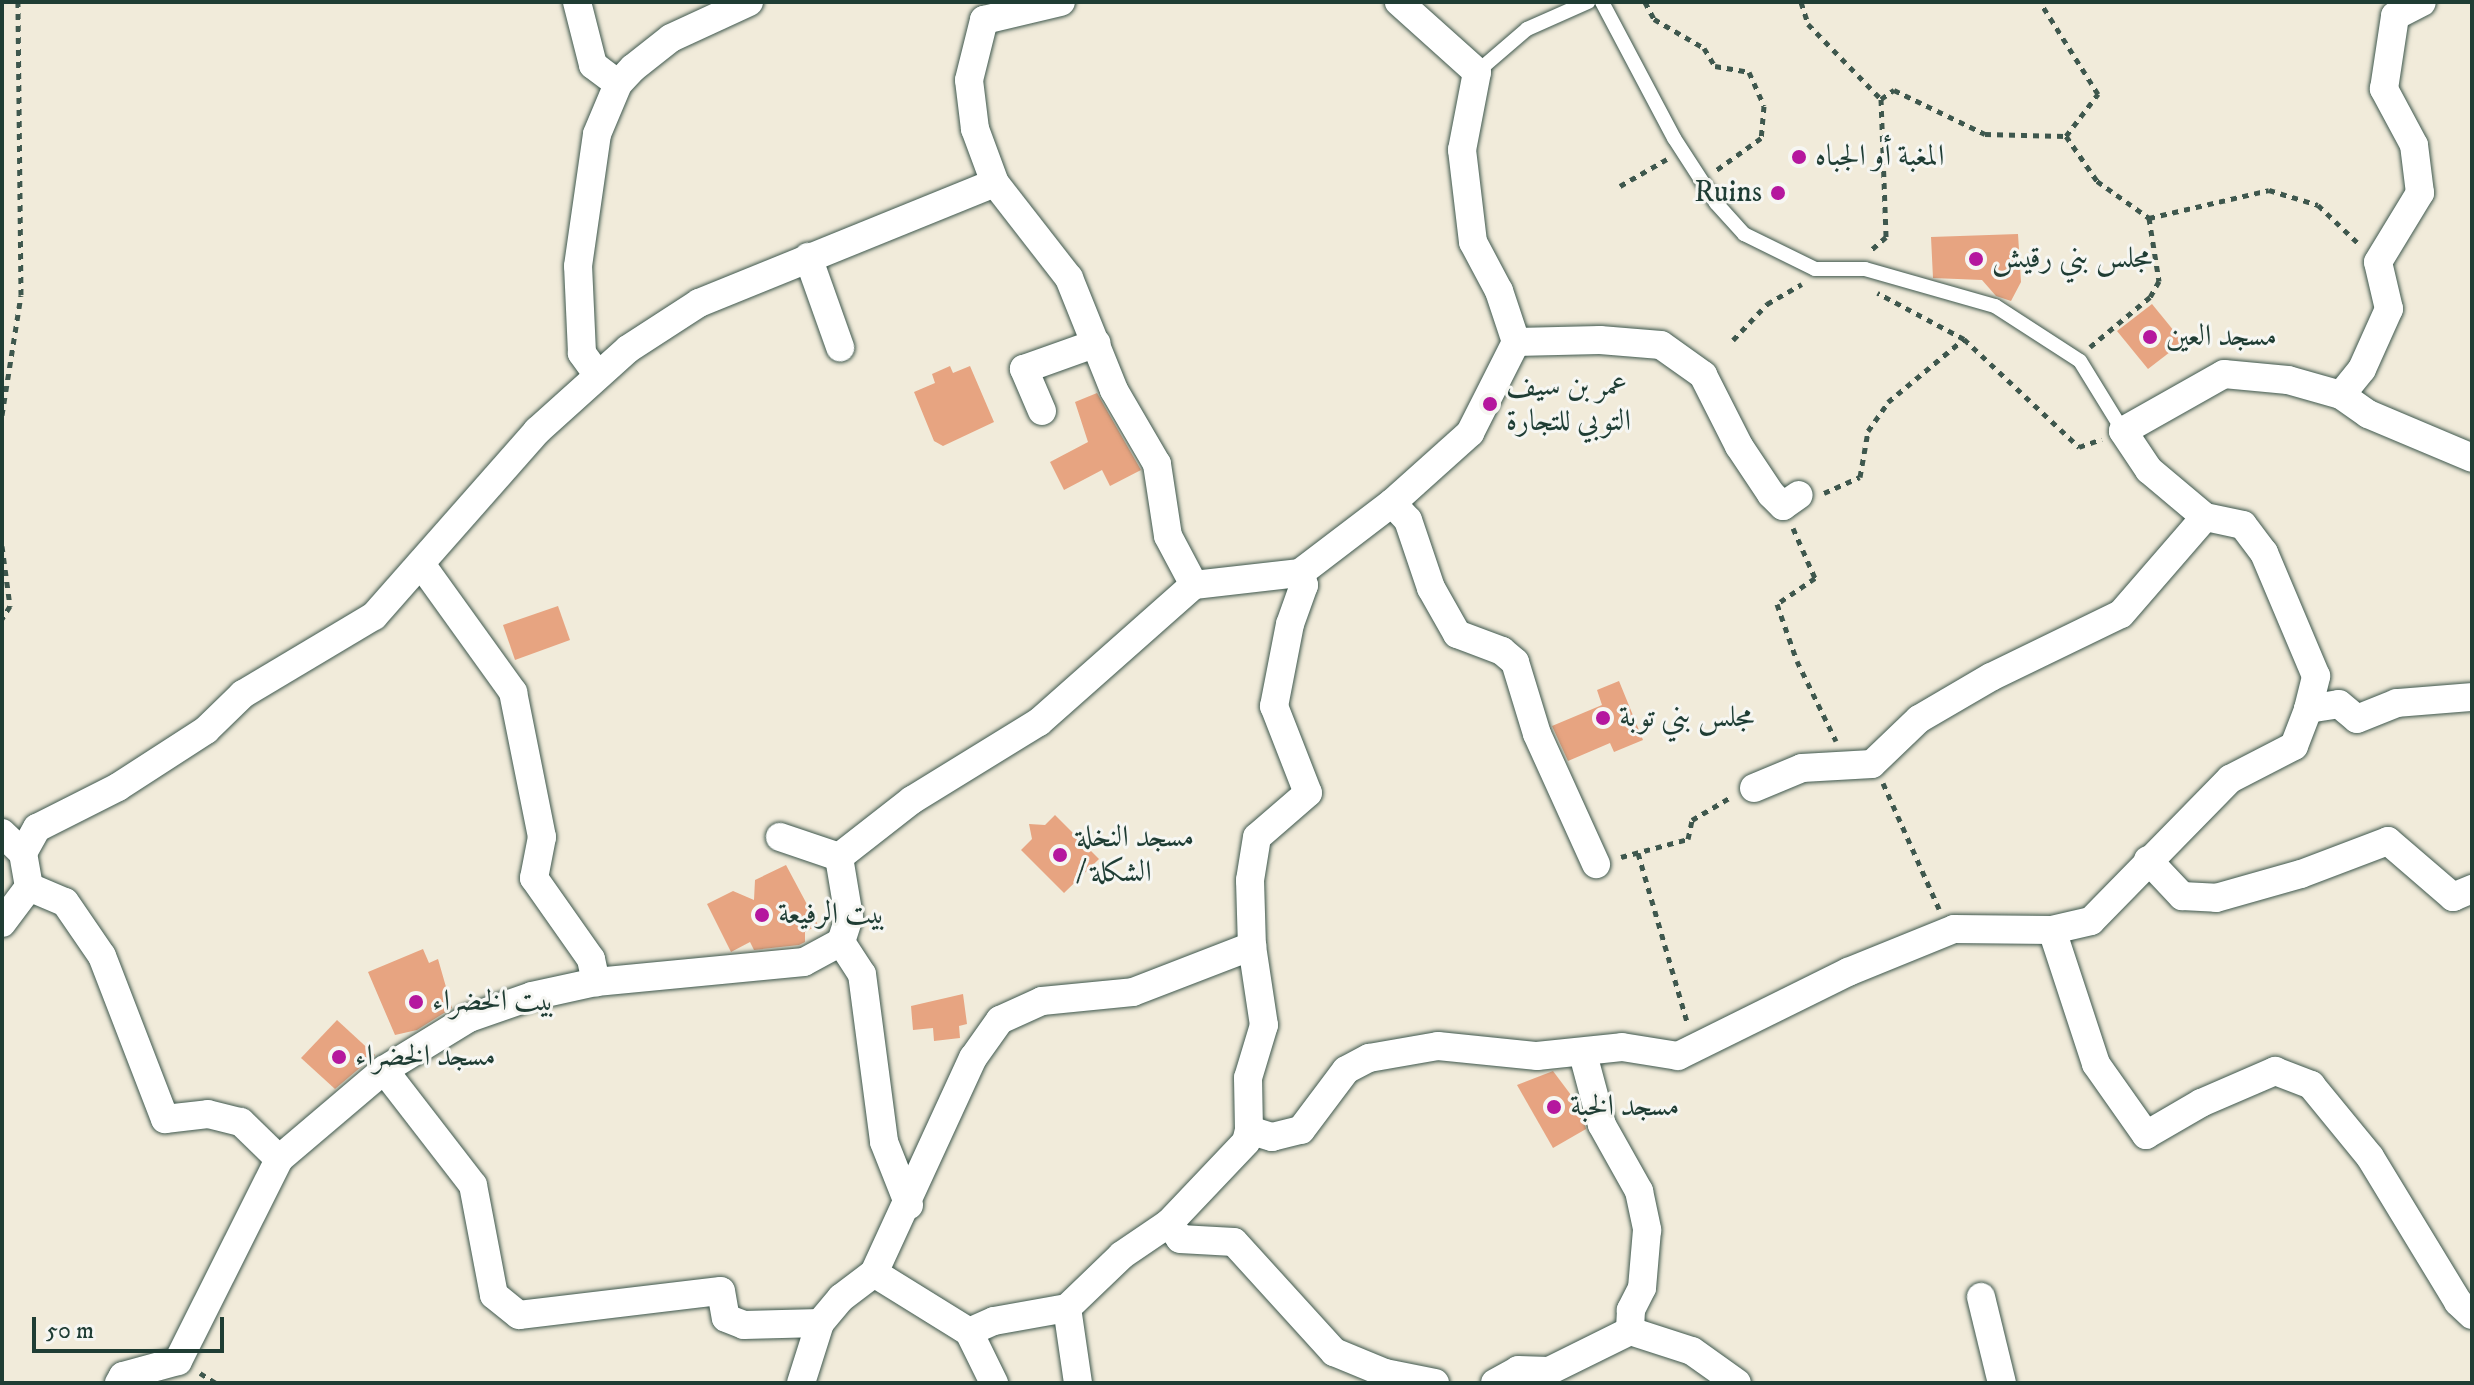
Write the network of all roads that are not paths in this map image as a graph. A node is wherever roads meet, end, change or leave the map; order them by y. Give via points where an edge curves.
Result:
1 (577, 2) edge
2 (749, 2) edge
3 (1061, 2) edge
4 (1399, 2) edge
5 (1588, 2) edge
6 (1602, 2) edge
7 (2422, 2) edge
8 (2394, 9) edge
9 (974, 11) edge
10 (1477, 72) junction
11 (618, 84) junction
12 (995, 183) junction
13 (808, 257) junction
14 (1516, 342) junction
15 (1097, 343) junction
16 (840, 347) dead end
17 (597, 374) junction
18 (2341, 395) junction
19 (1042, 411) dead end
20 (2123, 431) junction
21 (2472, 458) edge
22 (1791, 500) road end
23 (1392, 503) junction
24 (2205, 517) junction
25 (421, 564) junction
26 (1300, 573) junction
27 (1194, 585) junction
28 (2472, 697) edge
29 (2308, 709) junction
30 (1754, 788) road end
31 (2, 833) edge
32 (780, 837) dead end
33 (23, 853) junction
34 (839, 857) junction
35 (2148, 860) junction
36 (1596, 864) road end
37 (29, 887) junction
38 (2472, 889) edge
39 (2, 923) edge
40 (2052, 930) junction
41 (841, 942) junction
42 (1252, 946) junction
43 (596, 982) junction
44 (1583, 1054) junction
45 (384, 1070) junction
46 (1249, 1130) junction
47 (279, 1159) junction
48 (909, 1205) junction
49 (1169, 1223) junction
50 (874, 1273) junction
51 (1981, 1297) dead end
52 (1067, 1308) junction
53 (2472, 1315) edge
54 (820, 1323) junction
55 (1630, 1331) junction
56 (969, 1332) junction
57 (119, 1383) edge
58 (801, 1383) edge
59 (994, 1383) edge
60 (1078, 1383) edge
61 (1435, 1383) edge
62 (1495, 1383) edge
63 (1737, 1383) edge
64 (2002, 1383) edge

1 - 11 street via 593,65
2 - 11 street via 671,38
3 - 9 street
4 - 10 street
5 - 10 lane via 1527,29
6 - 20 lane via 1682,151 1744,234 1815,269 1874,272 1995,306 2080,361
7 - 8 street
8 - 18 street via 2384,89 2414,145 2420,193 2378,262 2389,309 2362,369
9 - 12 street via 969,80 975,129
10 - 14 street via 1462,150 1473,242 1499,291
11 - 17 street via 597,134 578,266 582,353
12 - 13 street
12 - 15 street via 1069,278
13 - 16 street
13 - 17 street via 699,303
14 - 22 street via 1661,345 1703,375 1739,446
14 - 23 street via 1470,433
15 - 19 street via 1024,369
15 - 27 street via 1114,390 1157,464 1168,536
17 - 25 street via 537,431
18 - 20 street via 2288,380 2224,374
18 - 21 street via 2368,414
20 - 24 street via 2149,470
23 - 26 street
23 - 36 street via 1408,520 1431,588 1457,634 1502,651 1515,662 1537,734
24 - 29 street via 2243,525 2264,553 2316,676
24 - 30 street via 2121,614 1919,719 1860,764 1802,768
25 - 33 street via 374,616 243,694 206,730 118,787 37,828
25 - 43 street via 513,692 542,837 534,878 591,959
26 - 27 street
26 - 42 street via 1304,585 1290,624 1274,706 1308,793 1257,837 1250,880
27 - 34 street via 1063,704 912,800
28 - 29 street via 2397,703 2357,719 2339,704
29 - 35 street via 2294,746 2230,779
31 - 33 street
32 - 34 street
33 - 37 street
34 - 41 street via 849,917
35 - 38 street via 2182,896 2216,898 2388,841 2453,897
35 - 40 street via 2091,921
37 - 39 street
37 - 47 street via 65,902 102,956 165,1119 208,1114 241,1122
40 - 44 street via 1954,929 1848,972 1678,1056 1622,1047
40 - 53 street via 2096,1064 2146,1135 2201,1103 2275,1071 2311,1085 2370,1157 2458,1302
41 - 43 street via 804,962
41 - 48 street via 862,974 884,1142
42 - 46 street via 1264,1025 1248,1078
42 - 48 street via 1133,992 1042,1001 1000,1020 973,1058
43 - 45 street via 469,1018
44 - 46 street via 1537,1056 1438,1046 1369,1058 1346,1070 1301,1130 1272,1137
44 - 55 street via 1602,1125 1639,1191 1647,1230 1642,1288 1631,1310
45 - 47 street
45 - 54 street via 473,1185 494,1295 519,1315 721,1291 726,1318 744,1325
46 - 49 street via 1246,1142
47 - 57 street via 178,1361 123,1376
48 - 50 street
49 - 52 street via 1122,1255
49 - 61 street via 1180,1239 1234,1242 1334,1352 1385,1373
50 - 54 street via 841,1298
50 - 56 street
51 - 64 street
52 - 56 street via 994,1321
52 - 60 street
54 - 58 street
55 - 62 street via 1549,1371 1518,1370
55 - 63 street via 1692,1351
56 - 59 street

